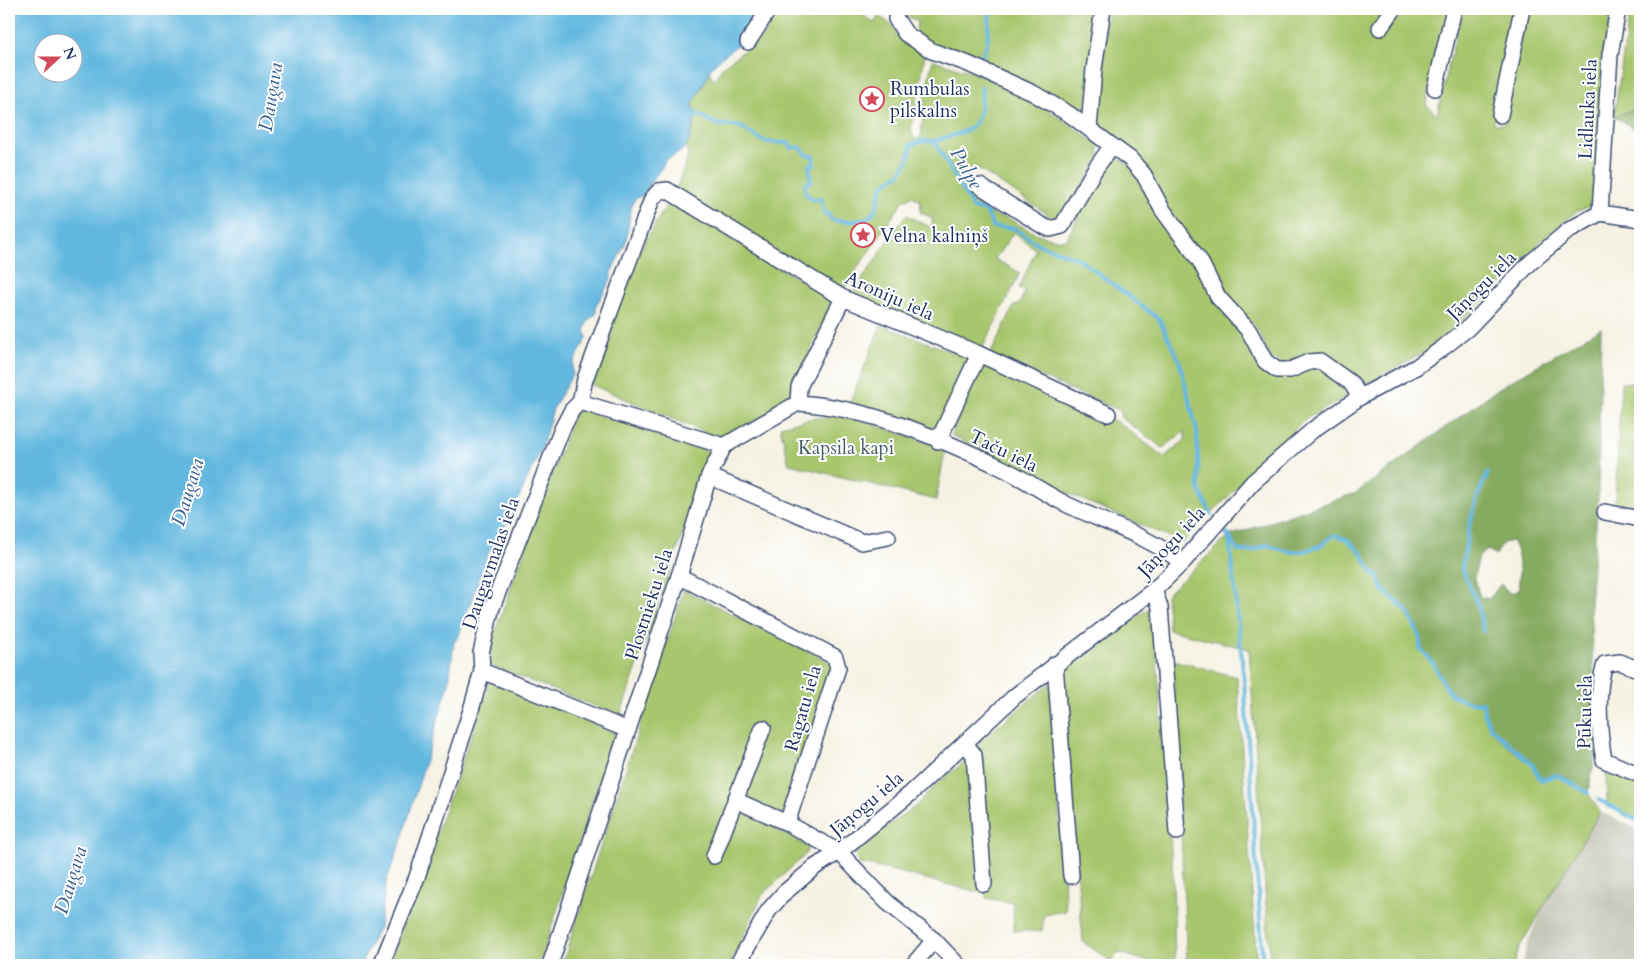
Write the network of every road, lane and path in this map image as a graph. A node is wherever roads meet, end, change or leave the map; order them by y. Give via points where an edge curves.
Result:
1 (770, 9) edge
2 (1103, 9) edge
3 (1394, 9) edge
4 (1454, 9) edge
5 (1522, 9) edge
6 (1618, 9) edge
7 (896, 19) dead end
8 (1380, 28) dead end
9 (748, 42) dead end
10 (1435, 88) dead end
11 (1500, 115) dead end
12 (1089, 128) junction
13 (1111, 147) junction
14 (980, 186) dead end
15 (667, 190) joint
16 (1600, 213) junction
17 (1640, 219) edge
18 (843, 298) junction
19 (979, 354) junction
20 (1360, 397) junction
21 (580, 402) junction
22 (798, 403) junction
23 (1108, 414) dead end
24 (938, 441) junction
25 (724, 446) junction
26 (710, 476) junction
27 (1605, 512) dead end
28 (1640, 519) edge
29 (888, 537) dead end
30 (1182, 563) junction
31 (679, 576) junction
32 (1154, 590) junction
33 (1054, 664) junction
34 (1640, 670) edge
35 (482, 671) junction
36 (763, 728) dead end
37 (628, 730) junction
38 (965, 743) junction
39 (1640, 775) edge
40 (735, 800) junction
41 (787, 823) junction
42 (1177, 832) dead end
43 (839, 852) junction
44 (714, 856) dead end
45 (1071, 876) dead end
46 (984, 884) dead end
47 (934, 940) junction
48 (381, 965) edge
49 (550, 965) edge
50 (738, 965) edge
51 (913, 965) edge
52 (958, 965) edge

1 - 9 street
2 - 12 street
3 - 8 street
4 - 10 street
5 - 11 street
6 - 16 street, Lidlauka iela via 1610,55
7 - 12 street via 906,34 932,51 1033,94
12 - 13 street
13 - 14 street via 1062,226 1057,228 1041,225
13 - 20 street via 1130,159 1144,175 1162,209 1200,261 1218,297 1249,331 1265,361 1277,370 1290,370 1320,361 1351,384
15 - 18 street, Aroniju iela
15 - 21 street, Daugavmalas iela via 659,191 652,199 585,379
16 - 17 street
16 - 20 street, Jāņogu iela via 1569,230 1530,264 1468,328 1444,347 1416,367
18 - 19 street, Aroniju iela
18 - 22 street via 799,387
19 - 23 street, Aroniju iela
19 - 24 street
20 - 30 street, Jāņogu iela via 1314,428 1253,482
21 - 25 street
21 - 35 street, Daugavmalas iela via 562,429 491,610 482,653
22 - 24 street, Taču iela via 864,412
22 - 25 street
24 - 30 street, Taču iela via 1003,468 1064,503 1164,550
25 - 26 street, Plostnieku iela
26 - 29 street via 862,542
26 - 31 street, Plostnieku iela
27 - 28 street
30 - 32 street, Jāņogu iela
31 - 37 street, Plostnieku iela
31 - 41 street, Ragatu iela via 835,657 838,668
32 - 33 street, Jāņogu iela
32 - 42 street via 1160,607
33 - 38 street, Jāņogu iela
33 - 45 street
34 - 39 street, Pūku iela via 1620,662 1605,664 1601,675 1604,760
35 - 37 street
35 - 48 street, Daugavmalas iela via 417,877
36 - 40 street
37 - 49 street, Plostnieku iela
38 - 43 street, Jāņogu iela via 910,794
38 - 46 street via 974,755
40 - 41 street
40 - 44 street
41 - 43 street
43 - 47 street via 887,902
43 - 50 street, Jāņogu iela via 784,893 769,910
47 - 51 street
47 - 52 street

